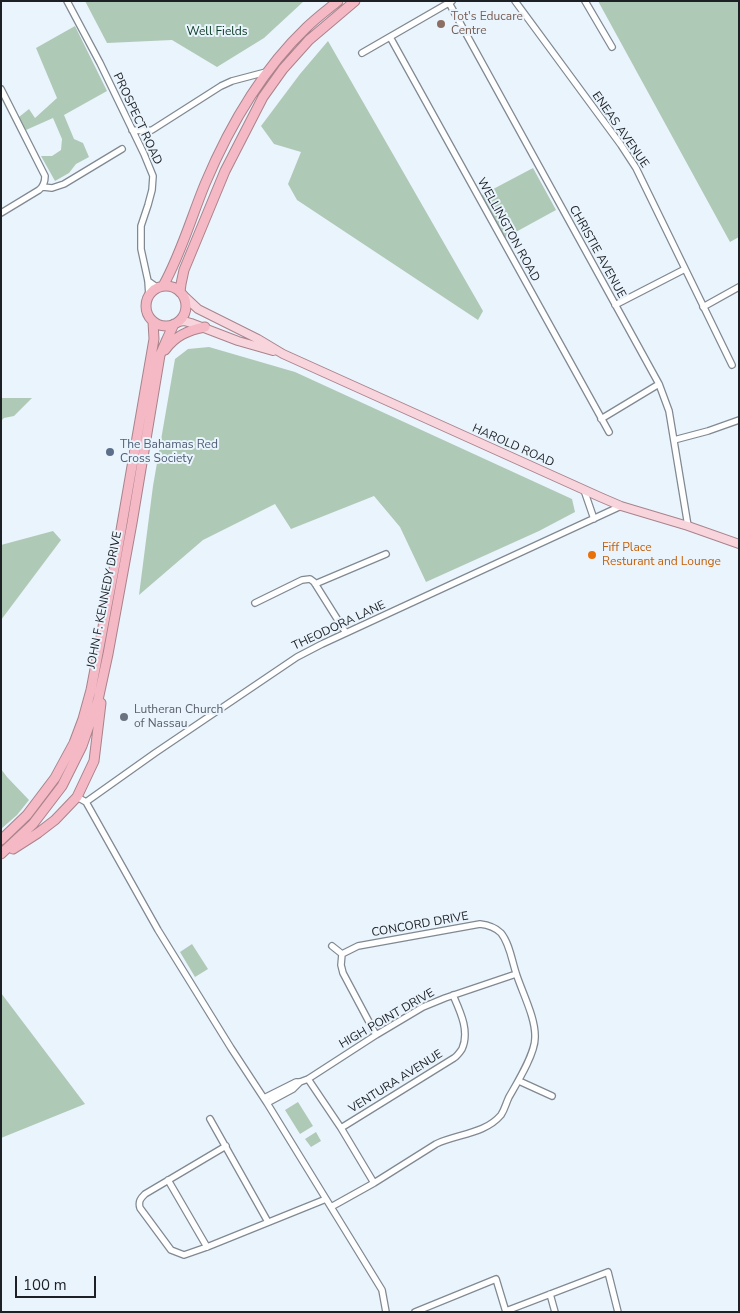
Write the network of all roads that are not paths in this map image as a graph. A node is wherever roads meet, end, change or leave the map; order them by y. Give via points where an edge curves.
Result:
1 (66, 1) edge
2 (338, 1) edge
3 (355, 1) edge
4 (515, 1) edge
5 (585, 1) edge
6 (449, 2) edge
7 (390, 37) junction
8 (612, 47) dead end
9 (362, 53) dead end
10 (266, 72) junction
11 (1, 89) edge
12 (132, 130) junction
13 (122, 149) dead end
14 (43, 187) junction
15 (1, 213) edge
16 (685, 268) junction
17 (148, 281) junction
18 (160, 287) junction
19 (739, 287) edge
20 (182, 294) junction
21 (149, 296) junction
22 (615, 305) junction
23 (703, 307) junction
24 (154, 322) junction
25 (176, 323) junction
26 (204, 327) junction
27 (282, 354) junction
28 (160, 356) junction
29 (732, 365) dead end
30 (659, 384) junction
31 (601, 420) junction
32 (739, 420) edge
33 (609, 432) dead end
34 (674, 440) junction
35 (584, 490) junction
36 (621, 506) junction
37 (594, 519) junction
38 (688, 526) junction
39 (739, 544) edge
40 (386, 554) dead end
41 (315, 584) junction
42 (255, 603) dead end
43 (346, 633) junction
44 (100, 690) junction
45 (77, 797) junction
46 (86, 802) junction
47 (1, 840) edge
48 (1, 855) edge
49 (332, 946) dead end
50 (342, 954) junction
51 (516, 974) junction
52 (453, 995) junction
53 (376, 1035) junction
54 (308, 1078) junction
55 (519, 1081) junction
56 (552, 1096) dead end
57 (266, 1100) junction
58 (210, 1119) dead end
59 (341, 1128) junction
60 (226, 1146) junction
61 (168, 1180) junction
62 (374, 1183) junction
63 (326, 1199) junction
64 (331, 1206) junction
65 (268, 1222) junction
66 (207, 1247) junction
67 (550, 1294) junction
68 (506, 1311) edge
69 (386, 1312) edge
70 (416, 1312) edge
71 (555, 1312) edge
72 (618, 1312) edge

1 - 12 street, PROSPECT ROAD
2 - 10 highway via 306,27
3 - 20 highway, JOHN F. KENNEDY DRIVE via 309,40 263,97 225,171 184,270 180,284
4 - 16 street, ENEAS AVENUE via 636,168
5 - 8 street
6 - 7 street
6 - 22 street, CHRISTIE AVENUE
7 - 9 street
7 - 31 street, WELLINGTON ROAD
10 - 12 street via 221,86 152,130
10 - 18 highway via 213,165 174,267
11 - 14 street via 45,176
12 - 17 street, PROSPECT ROAD via 153,176 141,226 141,249
13 - 14 street via 64,184
14 - 15 street
16 - 22 street
16 - 23 street, ENEAS AVENUE
17 - 18 street
17 - 21 street, PROSPECT ROAD
18 - 20 highway via 174,287
18 - 21 highway
19 - 23 street
20 - 25 highway, JOHN F. KENNEDY DRIVE via 186,309
20 - 27 main road, HAROLD ROAD via 198,308
21 - 24 highway, JOHN F. KENNEDY DRIVE via 146,310
22 - 30 street, CHRISTIE AVENUE
23 - 29 street, ENEAS AVENUE
24 - 25 highway via 164,326
24 - 47 highway, JOHN F. KENNEDY DRIVE via 154,339 119,543 83,719 55,778 27,816
25 - 26 main road, HAROLD ROAD via 188,322
25 - 28 highway, JOHN F. KENNEDY DRIVE
26 - 27 main road, HAROLD ROAD
26 - 28 highway via 182,334
27 - 35 main road, HAROLD ROAD
28 - 44 highway, JOHN F. KENNEDY DRIVE
30 - 31 street
30 - 34 street, CHRISTIE AVENUE via 669,411
31 - 33 street, WELLINGTON ROAD
32 - 34 street
34 - 38 street, CHRISTIE AVENUE
35 - 36 main road, HAROLD ROAD
35 - 37 street
36 - 37 street, THEODORA LANE
36 - 38 main road, HAROLD ROAD
37 - 43 street, THEODORA LANE
38 - 39 main road, HAROLD ROAD
40 - 41 street
41 - 42 street via 310,579 302,580
41 - 43 street
43 - 46 street, THEODORA LANE via 280,667
44 - 45 highway via 94,761
44 - 48 highway, JOHN F. KENNEDY DRIVE via 82,746 62,786 33,824
45 - 46 street
45 - 48 highway via 38,833
46 - 57 street via 158,930
49 - 50 street
50 - 51 street, CONCORD DRIVE via 358,946 480,924 500,931
50 - 53 street via 340,965 343,974
51 - 52 street, HIGH POINT DRIVE
51 - 55 street, CONCORD DRIVE via 536,1036
52 - 53 street, HIGH POINT DRIVE via 423,1007
52 - 59 street, VENTURA AVENUE via 464,1030 462,1050
53 - 54 street, HIGH POINT DRIVE
54 - 57 street, HIGH POINT DRIVE via 293,1089
54 - 59 street
55 - 56 street
55 - 62 street, CONCORD DRIVE via 493,1123 436,1144
57 - 63 street
58 - 60 street
59 - 62 street
60 - 61 street
60 - 65 street
61 - 66 street
61 - 66 street via 140,1199 140,1208 171,1250 184,1255
62 - 64 street, CONCORD DRIVE
63 - 64 street
63 - 65 street
64 - 69 street via 382,1290
65 - 66 street
67 - 68 street
67 - 71 street
67 - 72 street via 608,1272
68 - 70 street via 496,1278

